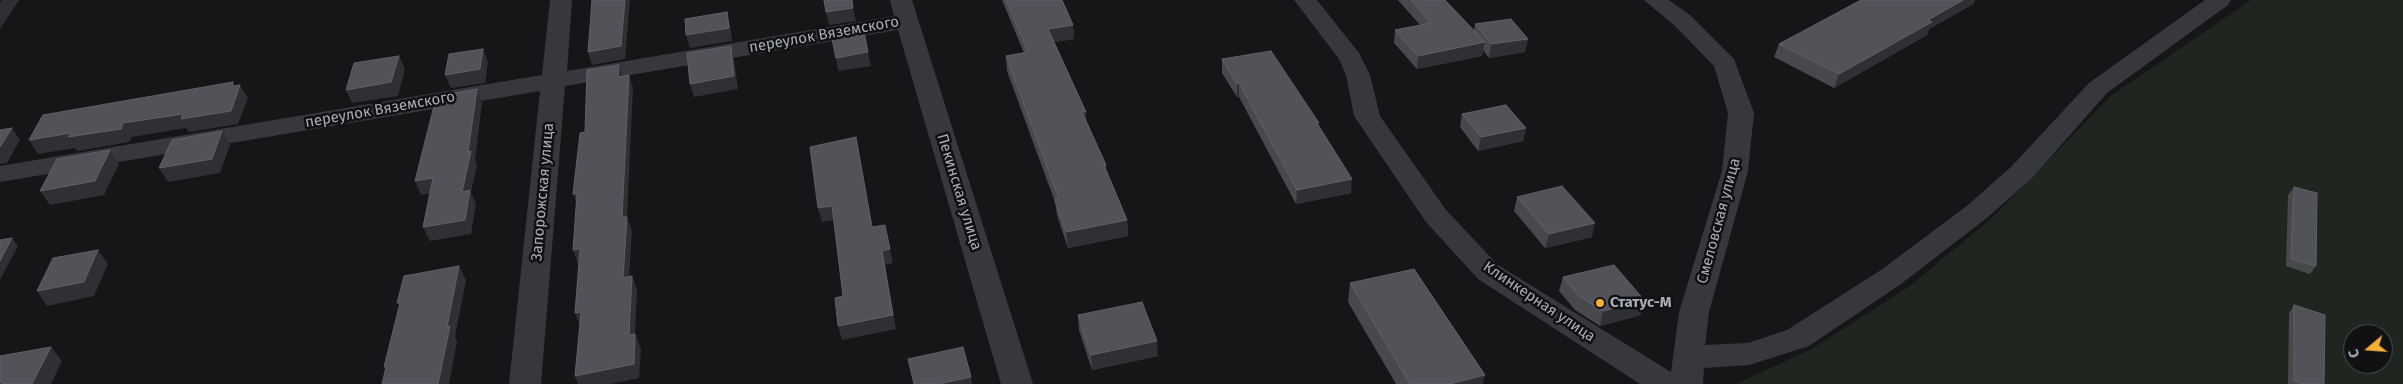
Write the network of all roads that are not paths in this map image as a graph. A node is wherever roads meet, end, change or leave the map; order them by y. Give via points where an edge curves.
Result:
1 (561, 0) edge
2 (1305, 0) edge
3 (1655, 0) edge
4 (2220, 0) edge
5 (905, 10) edge
6 (553, 81) junction
7 (0, 174) edge
8 (1688, 357) junction
9 (525, 384) edge
10 (1017, 384) edge
11 (1665, 384) edge
12 (1687, 384) edge

1 - 6 street, Запорожская улица
2 - 11 street, Клинкерная улица via 1350,58 1358,75 1367,116 1436,216 1488,272
3 - 8 street, Смеловская улица via 1683,21 1725,64 1741,113 1735,171 1694,312
4 - 8 street via 2098,88 2022,172 1978,212 1891,277 1798,338 1749,354
5 - 6 street, переулок Вяземского
5 - 10 street, Пекинская улица
6 - 7 street, переулок Вяземского
6 - 9 street, Запорожская улица
8 - 12 street, Смеловская улица

